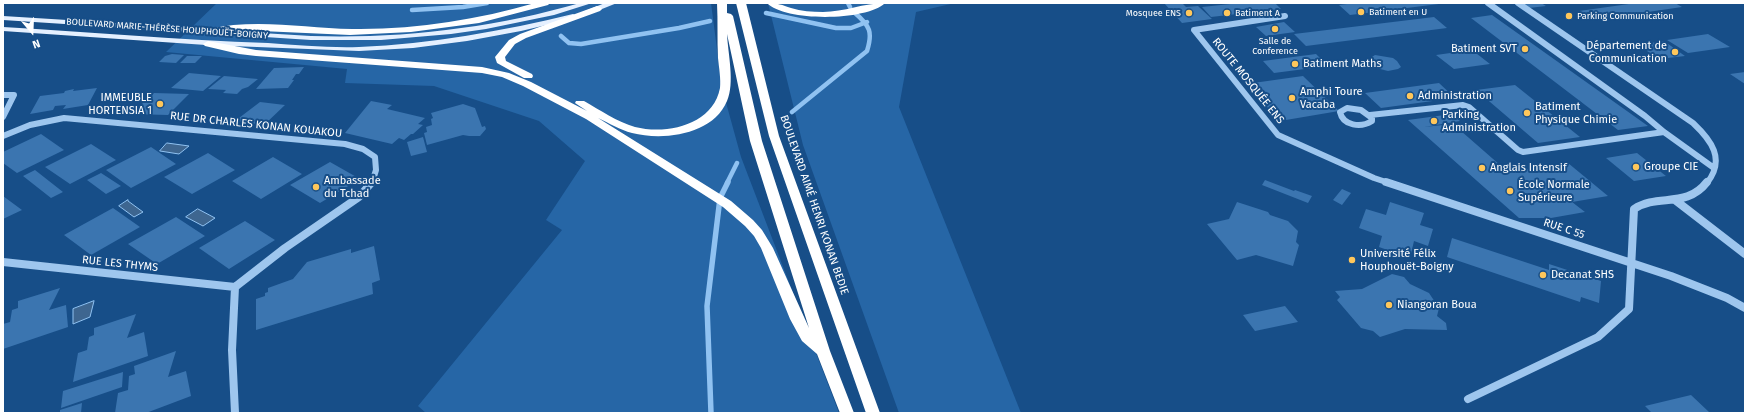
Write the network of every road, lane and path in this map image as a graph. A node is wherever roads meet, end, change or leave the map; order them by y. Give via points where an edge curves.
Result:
1 (545, 3) edge
2 (613, 3) edge
3 (724, 3) edge
4 (741, 3) edge
5 (772, 3) edge
6 (880, 3) edge
7 (1488, 3) edge
8 (1518, 3) edge
9 (593, 6) edge
10 (1285, 16) dead end
11 (3, 18) edge
12 (3, 29) edge
13 (212, 31) junction
14 (208, 44) junction
15 (3, 95) edge
16 (1370, 115) junction
17 (3, 116) edge
18 (1664, 132) junction
19 (3, 136) edge
20 (1714, 168) junction
21 (1374, 178) joint
22 (1675, 200) junction
23 (1745, 254) edge
24 (3, 262) edge
25 (1632, 263) junction
26 (235, 287) junction
27 (1745, 308) edge
28 (823, 351) junction
29 (1468, 399) dead end
30 (235, 413) edge
31 (847, 413) edge
32 (873, 413) edge

1 - 13 highway via 520,11 433,27 367,32 237,27
2 - 9 main road, BOULEVARD MARIE-THÉRÈSE HOUPHOUËT-BOIGNY
3 - 9 highway via 725,89 720,104 702,122 691,128 651,134 633,130 502,63 500,57 512,42
3 - 28 highway via 756,141
4 - 32 highway, BOULEVARD AIMÉ HENRI KONAN BEDIE via 774,136
5 - 6 highway via 789,11 811,14 848,12
7 - 18 street
8 - 20 street via 1693,123 1710,139 1716,150
9 - 13 main road, BOULEVARD MARIE-THÉRÈSE HOUPHOUËT-BOIGNY via 479,28 397,37 311,38
9 - 14 main road, BOULEVARD MARIE-THÉRÈSE HOUPHOUËT-BOIGNY via 551,22 513,30 397,47 357,49
10 - 21 street, ROUTE MOSQUÉE ENS via 1194,30 1278,135
11 - 13 main road, BOULEVARD MARIE-THÉRÈSE HOUPHOUËT-BOIGNY
12 - 14 main road, BOULEVARD MARIE-THÉRÈSE HOUPHOUËT-BOIGNY
14 - 28 highway via 256,53 482,70 505,75 527,84 590,118 727,204 749,222 767,248 797,319 807,336
15 - 17 street via 14,95
16 - 16 street via 1353,108 1343,109 1340,115 1347,122 1359,125 1369,124 1372,121
16 - 18 street via 1463,104 1523,152
18 - 20 street
19 - 26 street, RUE DR CHARLES KONAN KOUAKOU via 30,125 64,118 344,144 363,149 375,157 376,170 372,183 359,197 285,248
20 - 22 street via 1710,180 1697,192
21 - 25 street, RUE C 55
22 - 23 street
22 - 25 street via 1643,203 1634,210
24 - 26 street, RUE LES THYMS
25 - 27 street, RUE C 55 via 1713,292
25 - 29 street via 1629,309 1598,337
26 - 30 street via 231,356
28 - 31 highway

